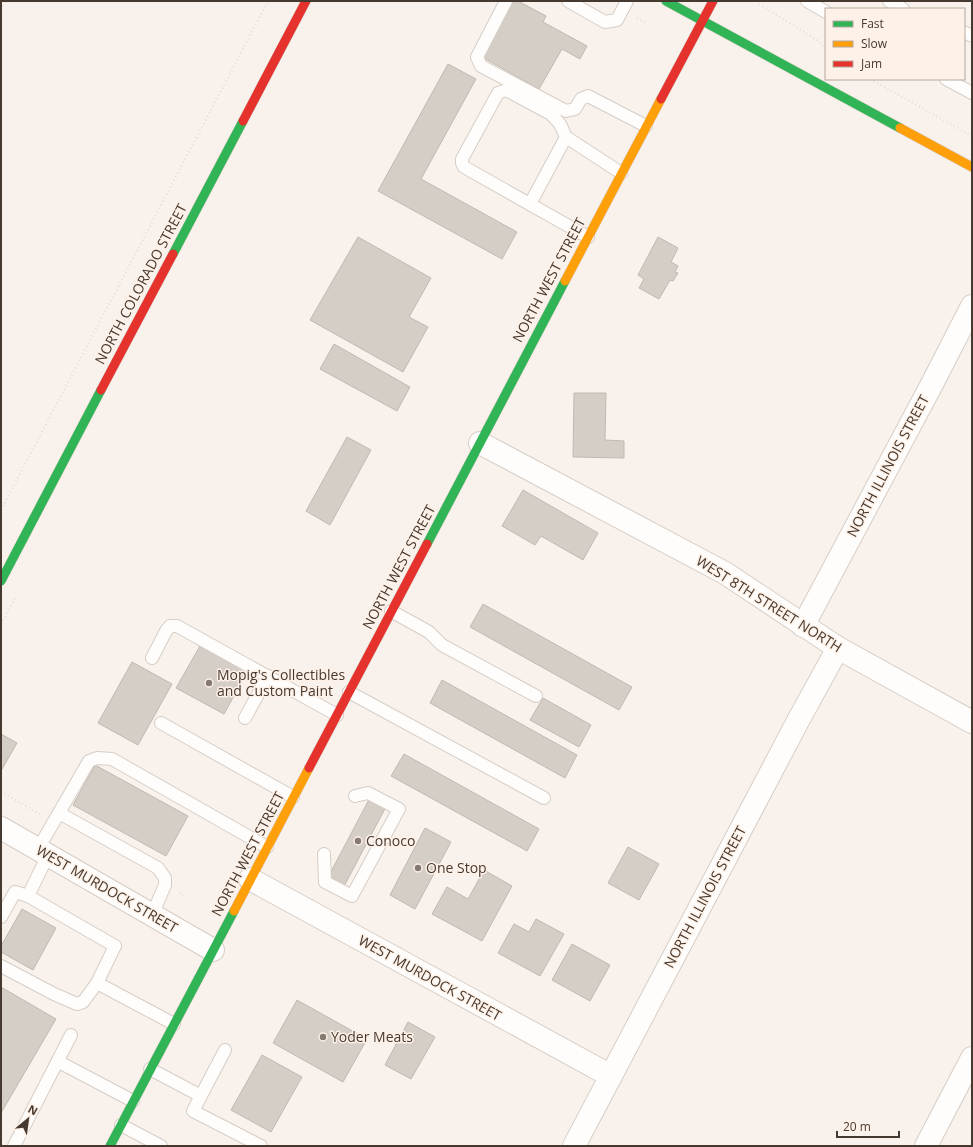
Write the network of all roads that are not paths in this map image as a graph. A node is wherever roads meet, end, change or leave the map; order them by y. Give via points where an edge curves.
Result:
1 (306, 1) edge
2 (506, 1) edge
3 (568, 1) edge
4 (626, 1) edge
5 (666, 1) edge
6 (713, 1) edge
7 (807, 1) edge
8 (889, 1) edge
9 (901, 8) edge
10 (825, 11) edge
11 (701, 21) junction
12 (948, 80) edge
13 (972, 94) edge
14 (646, 126) junction
15 (566, 137) junction
16 (972, 167) edge
17 (621, 174) junction
18 (530, 204) junction
19 (588, 237) junction
20 (972, 306) edge
21 (480, 443) junction
22 (1, 581) edge
23 (391, 611) junction
24 (803, 626) junction
25 (838, 648) junction
26 (152, 658) dead end
27 (268, 676) junction
28 (349, 692) junction
29 (536, 696) dead end
30 (337, 715) junction
31 (245, 718) dead end
32 (972, 722) edge
33 (161, 723) dead end
34 (355, 796) dead end
35 (293, 797) junction
36 (544, 798) dead end
37 (59, 813) junction
38 (1, 828) edge
39 (267, 847) junction
40 (43, 852) junction
41 (324, 854) dead end
42 (250, 879) junction
43 (28, 896) junction
44 (152, 915) junction
45 (1, 917) edge
46 (213, 950) junction
47 (1, 958) edge
48 (1, 966) edge
49 (96, 982) junction
50 (54, 994) junction
51 (174, 1024) junction
52 (71, 1035) dead end
53 (225, 1050) dead end
54 (972, 1058) edge
55 (59, 1062) junction
56 (150, 1069) junction
57 (611, 1076) junction
58 (201, 1096) junction
59 (133, 1101) junction
60 (121, 1125) junction
61 (14, 1146) edge
62 (110, 1146) edge
63 (161, 1146) edge
64 (261, 1146) edge
65 (574, 1146) edge
66 (926, 1146) edge

1 - 22 main road, NORTH COLORADO STREET
2 - 14 lane via 477,57 481,66 566,111 575,109 581,99 588,96
3 - 4 lane via 605,22 617,20
5 - 11 main road
6 - 11 main road, NORTH WEST STREET
7 - 10 lane
8 - 9 lane
11 - 14 main road, NORTH WEST STREET
11 - 16 main road
12 - 13 lane
14 - 17 main road, NORTH WEST STREET
15 - 17 lane
15 - 18 lane
15 - 18 lane via 560,124 551,114 506,90 498,93 462,159 464,167
17 - 19 main road, NORTH WEST STREET
18 - 19 lane
19 - 21 main road, NORTH WEST STREET
20 - 24 street, NORTH ILLINOIS STREET
21 - 23 main road, NORTH WEST STREET
21 - 24 street, WEST 8TH STREET NORTH via 725,573
23 - 28 main road, NORTH WEST STREET
23 - 29 lane via 429,632 442,645
24 - 25 street, WEST 8TH STREET NORTH
25 - 32 street, WEST 8TH STREET NORTH
25 - 57 street, NORTH ILLINOIS STREET
26 - 27 lane via 166,631 170,626 177,626
27 - 30 lane
27 - 31 lane
28 - 30 main road, NORTH WEST STREET
28 - 36 lane
30 - 35 main road, NORTH WEST STREET
33 - 35 lane
34 - 41 lane via 368,793 399,809 352,896 325,882
35 - 39 main road, NORTH WEST STREET
37 - 39 lane via 90,761 97,758 112,759
37 - 40 lane
37 - 44 lane via 158,868 165,878 165,885
38 - 40 street, WEST MURDOCK STREET
39 - 42 main road, NORTH WEST STREET
40 - 43 lane
40 - 44 street, WEST MURDOCK STREET
42 - 46 main road, NORTH WEST STREET
42 - 57 street, WEST MURDOCK STREET
43 - 45 lane via 15,892
43 - 49 lane via 115,946
44 - 46 street, WEST MURDOCK STREET
46 - 51 main road, NORTH WEST STREET
47 - 50 lane via 40,979
48 - 50 lane
49 - 50 lane via 83,1002 77,1004
49 - 51 lane
51 - 56 main road, NORTH WEST STREET
52 - 55 lane
53 - 58 lane
54 - 66 street
55 - 59 lane
55 - 61 lane
56 - 58 lane
56 - 59 main road, NORTH WEST STREET
57 - 65 street, NORTH ILLINOIS STREET
58 - 64 lane via 193,1111
59 - 60 main road, NORTH WEST STREET
60 - 62 main road, NORTH WEST STREET
60 - 63 lane

